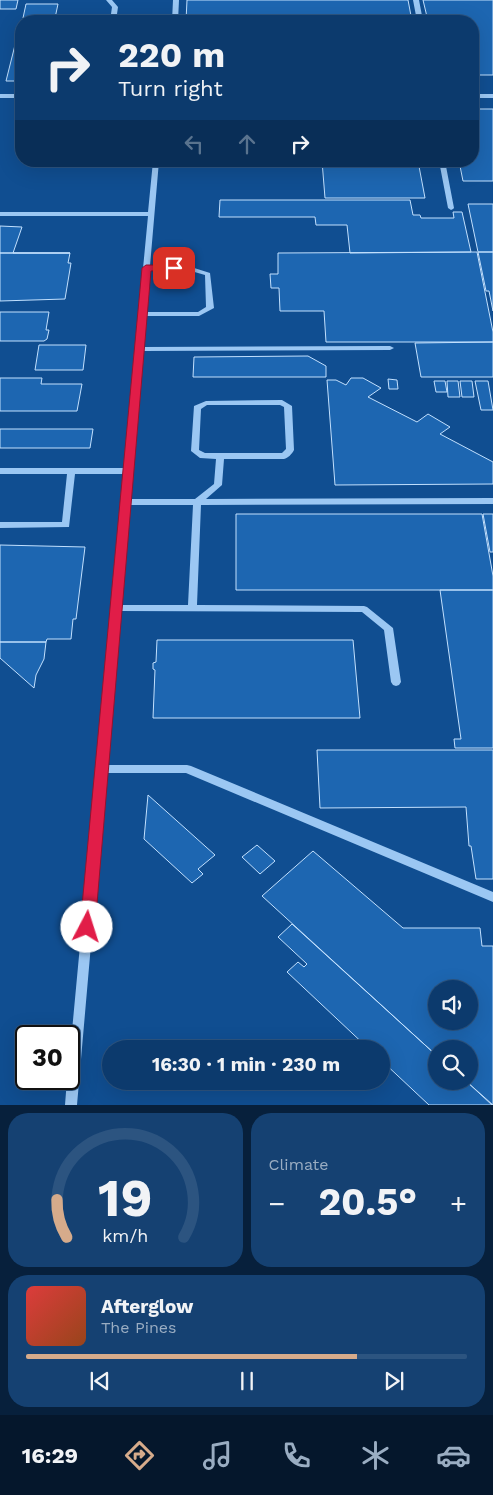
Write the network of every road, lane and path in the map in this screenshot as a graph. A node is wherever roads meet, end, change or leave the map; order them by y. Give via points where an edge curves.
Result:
1 (109, 0) edge
2 (176, 0) edge
3 (416, 0) edge
4 (114, 15) edge
5 (175, 15) edge
6 (419, 15) edge
7 (0, 96) edge
8 (15, 96) edge
9 (479, 96) edge
10 (493, 96) edge
11 (156, 167) edge
12 (443, 167) edge
13 (451, 208) dead end
14 (0, 214) edge
15 (152, 214) junction
16 (146, 268) junction
17 (142, 314) junction
18 (390, 348) dead end
19 (139, 349) junction
20 (220, 456) junction
21 (0, 471) edge
22 (71, 471) junction
23 (128, 471) junction
24 (493, 501) edge
25 (125, 502) junction
26 (197, 502) junction
27 (0, 524) edge
28 (116, 608) junction
29 (192, 608) junction
30 (396, 682) dead end
31 (101, 769) junction
32 (493, 897) edge
33 (72, 1105) edge

1 - 4 street via 115,7
2 - 5 street
3 - 6 street
7 - 8 street
9 - 10 street
11 - 15 street
12 - 13 street
14 - 15 street
15 - 16 street
16 - 17 street
16 - 17 street via 191,268 208,274 210,308 200,314
17 - 19 street
18 - 19 street
19 - 23 street
20 - 20 street via 284,456 290,450 288,406 282,402 206,403 197,408 195,451 203,456
20 - 26 street via 218,484
21 - 22 street
22 - 23 street
22 - 27 street via 66,524
23 - 25 street
24 - 26 street
25 - 26 street
25 - 28 street
26 - 29 street
28 - 29 street
28 - 31 street
29 - 30 street via 364,610 388,628
31 - 32 street via 187,769
31 - 33 street

